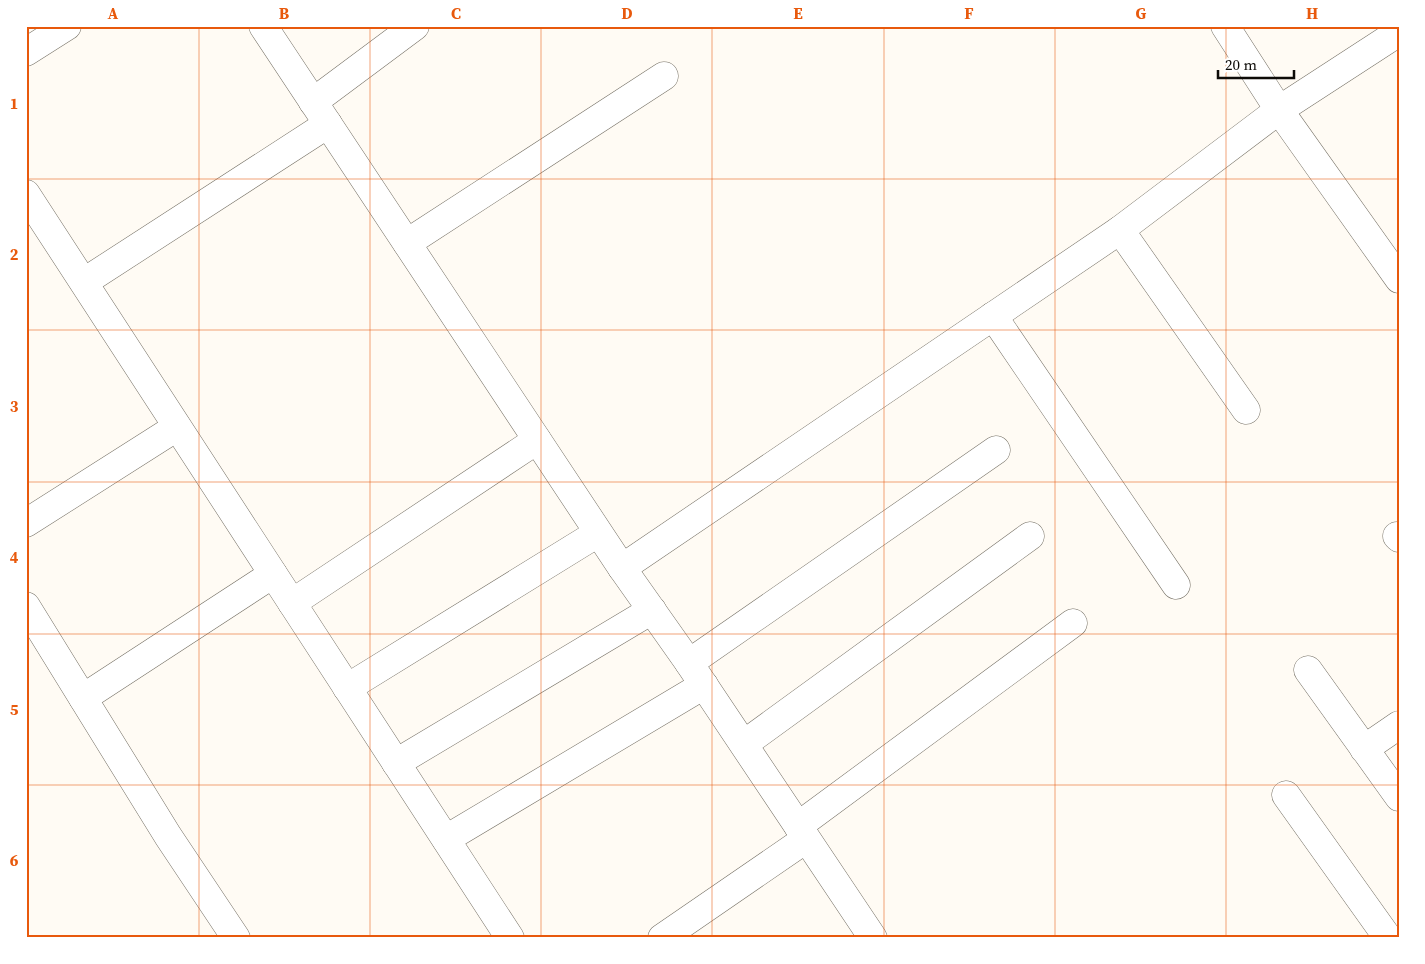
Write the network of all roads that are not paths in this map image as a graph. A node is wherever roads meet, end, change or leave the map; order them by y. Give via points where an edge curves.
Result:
1 (67, 26) edge
2 (263, 26) edge
3 (415, 26) edge
4 (1225, 26) edge
5 (1399, 32) edge
6 (26, 52) edge
7 (664, 76) dead end
8 (313, 102) junction
9 (1279, 110) junction
10 (328, 124) junction
11 (26, 194) edge
12 (1120, 230) junction
13 (407, 243) junction
14 (1399, 279) edge
15 (84, 282) junction
16 (992, 316) junction
17 (1246, 410) dead end
18 (177, 427) junction
19 (537, 440) junction
20 (996, 450) dead end
21 (26, 523) edge
22 (598, 533) junction
23 (1030, 536) dead end
24 (622, 568) junction
25 (273, 574) junction
26 (1176, 585) dead end
27 (292, 603) junction
28 (26, 606) edge
29 (652, 610) junction
30 (1073, 623) dead end
31 (1308, 670) dead end
32 (697, 674) junction
33 (347, 688) junction
34 (83, 698) junction
35 (1399, 725) edge
36 (744, 744) junction
37 (1364, 749) junction
38 (396, 763) junction
39 (1286, 795) dead end
40 (1399, 797) edge
41 (802, 832) junction
42 (446, 840) junction
43 (236, 938) edge
44 (510, 938) edge
45 (662, 938) edge
46 (873, 938) edge
47 (1388, 938) edge

1 - 6 street
2 - 8 street
3 - 8 street
4 - 9 street
5 - 9 street
7 - 13 street
8 - 10 street
9 - 12 street
9 - 14 street
10 - 13 street
10 - 15 street
11 - 15 street
12 - 16 street
12 - 17 street
13 - 19 street
15 - 18 street
16 - 24 street
16 - 26 street
18 - 21 street
18 - 25 street
19 - 22 street
19 - 27 street
20 - 32 street
22 - 24 street
22 - 33 street
23 - 36 street
24 - 29 street
25 - 27 street
25 - 34 street
27 - 33 street
28 - 34 street
29 - 32 street
29 - 38 street
30 - 41 street
31 - 37 street
32 - 36 street
32 - 42 street
33 - 38 street
34 - 43 street via 168,836
35 - 37 street
36 - 41 street
37 - 40 street
38 - 42 street
39 - 47 street
41 - 45 street
41 - 46 street
42 - 44 street

